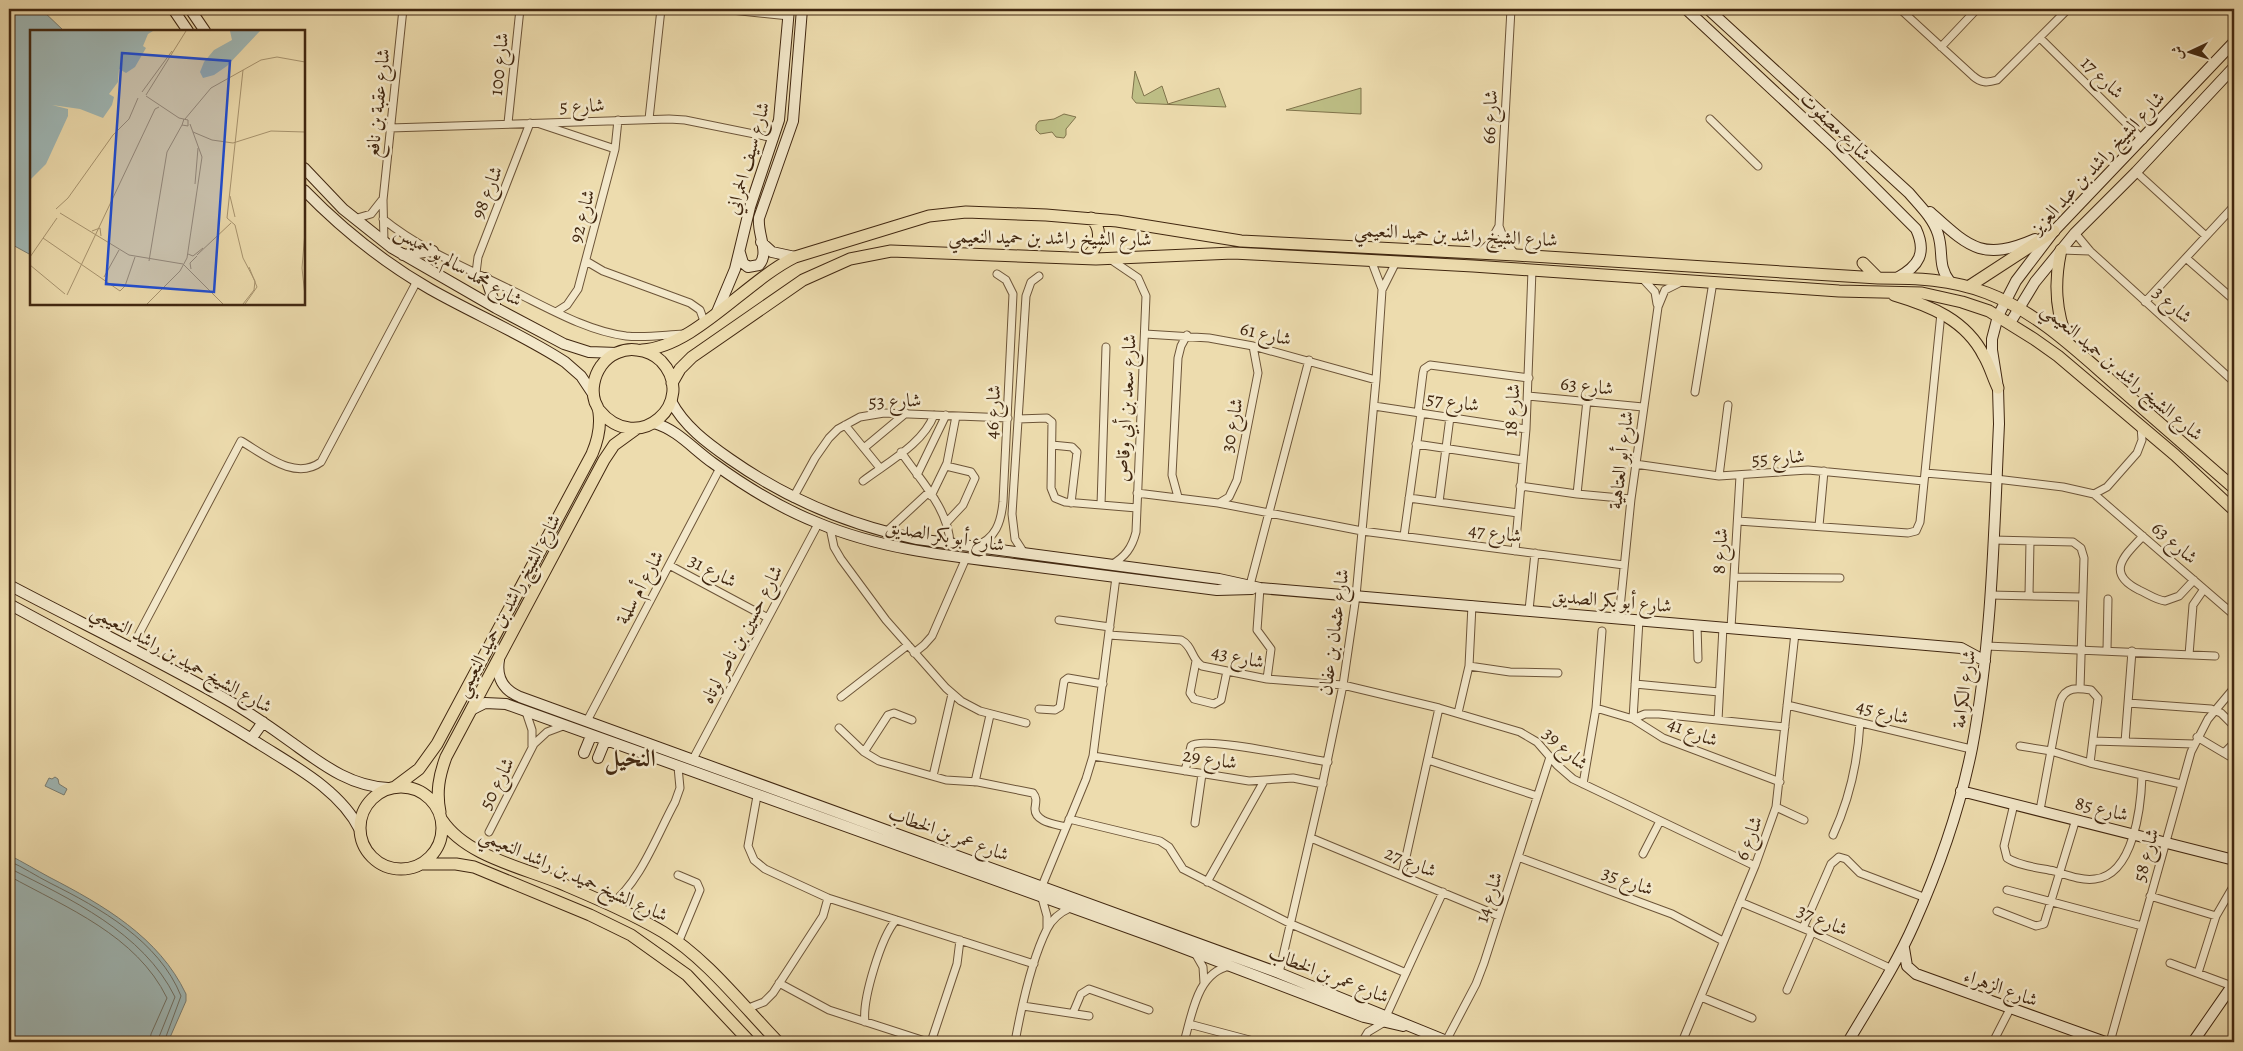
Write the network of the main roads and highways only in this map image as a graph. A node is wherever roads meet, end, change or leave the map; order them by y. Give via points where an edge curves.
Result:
1 (1091, 218) junction
2 (2054, 231) road end
3 (2062, 250) road end
4 (1085, 258) junction
5 (1863, 263) dead end
6 (1878, 278) junction
7 (1968, 287) junction
8 (1880, 292) junction
9 (2068, 343) junction
10 (642, 350) junction
11 (672, 383) junction
12 (1998, 388) road end
13 (599, 410) junction
14 (636, 429) junction
15 (2234, 488) edge
16 (2234, 510) edge
17 (392, 788) junction
18 (441, 816) junction
19 (421, 864) junction
20 (750, 1042) edge
21 (778, 1042) edge

1 - 4 main road via 1098,228 1098,242
1 - 6 main road, شارع الشيخ راشد بن حميد النعيمي via 1158,226 1230,240
1 - 10 main road, شارع الشيخ راشد بن حميد النعيمي via 982,212 941,214 823,247 775,268 666,346
2 - 7 main road
3 - 9 main road via 2057,299
4 - 8 main road, شارع الشيخ راشد بن حميد النعيمي via 1219,253
4 - 11 main road, شارع الشيخ راشد بن حميد النعيمي via 903,251 850,259 789,288 692,357 680,368
5 - 6 main road
6 - 7 main road, شارع الشيخ راشد بن حميد النعيمي via 1916,278
7 - 9 main road, شارع الشيخ راشد بن حميد النعيمي via 2018,308
8 - 12 main road via 1911,300 1941,313 1962,327 1978,346
8 - 16 main road, شارع الشيخ راشد بن حميد النعيمي via 1943,296 2010,323 2058,356
9 - 15 main road, شارع الشيخ راشد بن حميد النعيمي
10 - 11 main road via 665,366
10 - 13 main road via 617,353 599,369 594,384
11 - 14 main road via 667,410 654,423
13 - 14 main road via 615,425
13 - 17 main road, شارع الشيخ راشد بن حميد النعيمي via 599,433 592,454 437,744 419,769
14 - 18 main road, شارع الشيخ راشد بن حميد النعيمي via 614,446 604,460 471,710 442,768 438,790
17 - 18 main road via 417,789 426,795
17 - 19 main road via 378,793 364,809 360,830 362,842 368,852 386,866 398,869
18 - 19 main road via 442,830 436,850
18 - 21 main road, شارع الشيخ حميد بن راشد النعيمي via 455,836 472,847 610,906 654,927 678,943 718,979
19 - 20 main road, شارع الشيخ حميد بن راشد النعيمي via 474,867 631,935 687,975

